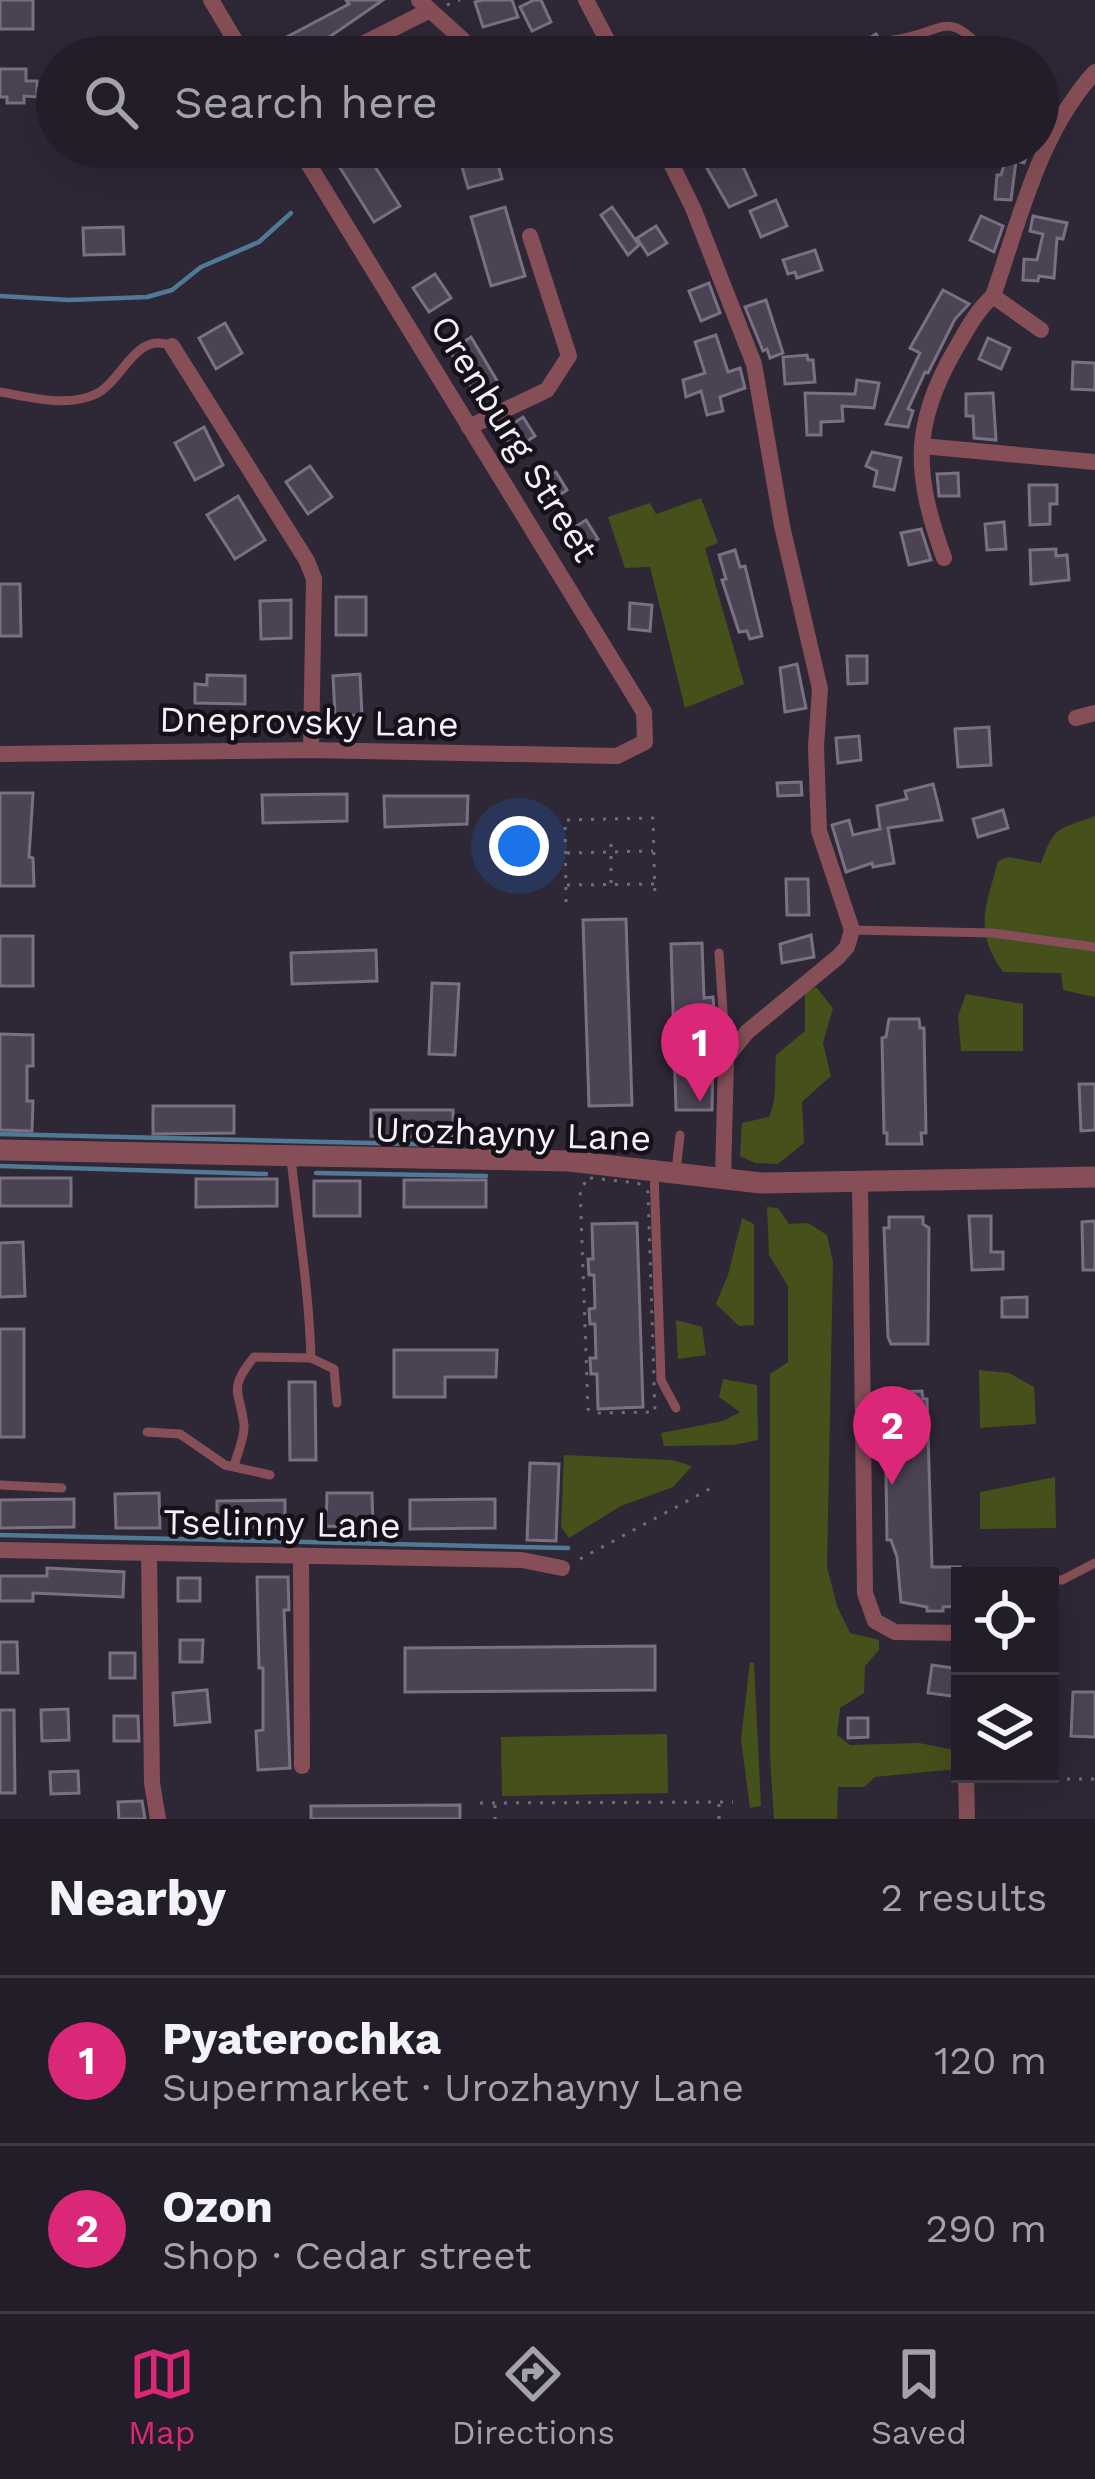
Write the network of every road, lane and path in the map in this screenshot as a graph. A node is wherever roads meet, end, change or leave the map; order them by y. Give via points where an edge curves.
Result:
1 (211, 0) edge
2 (586, 0) edge
3 (424, 6) edge
4 (232, 36) edge
5 (373, 36) edge
6 (458, 36) edge
7 (605, 36) edge
8 (907, 36) edge
9 (968, 36) edge
10 (1095, 73) edge
11 (1059, 112) edge
12 (1062, 114) junction
13 (1059, 120) edge
14 (311, 168) edge
15 (673, 168) edge
16 (1037, 168) edge
17 (530, 236) dead end
18 (993, 296) junction
19 (1041, 330) dead end
20 (172, 346) joint
21 (0, 392) edge
22 (470, 428) junction
23 (922, 446) junction
24 (1095, 462) edge
25 (944, 558) dead end
26 (1095, 713) edge
27 (1076, 718) dead end
28 (311, 750) junction
29 (0, 754) edge
30 (617, 756) joint
31 (610, 844) dead end
32 (654, 851) junction
33 (610, 852) junction
34 (565, 853) junction
35 (655, 884) junction
36 (611, 885) junction
37 (566, 886) junction
38 (655, 899) dead end
39 (566, 902) dead end
40 (852, 930) junction
41 (1095, 947) edge
42 (719, 952) dead end
43 (726, 1058) junction
44 (680, 1135) dead end
45 (0, 1150) edge
46 (291, 1158) junction
47 (665, 1172) junction
48 (1095, 1177) edge
49 (723, 1179) junction
50 (860, 1181) junction
51 (311, 1358) junction
52 (338, 1402) dead end
53 (676, 1408) dead end
54 (594, 1413) joint
55 (147, 1432) dead end
56 (234, 1466) junction
57 (270, 1475) dead end
58 (0, 1485) edge
59 (715, 1486) dead end
60 (62, 1488) dead end
61 (0, 1550) edge
62 (149, 1554) junction
63 (301, 1556) junction
64 (1095, 1563) edge
65 (562, 1568) joint
66 (1059, 1580) edge
67 (951, 1633) edge
68 (302, 1766) dead end
69 (1059, 1778) edge
70 (1095, 1779) edge
71 (965, 1783) edge
72 (719, 1802) junction
73 (733, 1802) dead end
74 (480, 1804) dead end
75 (495, 1804) junction
76 (158, 1819) edge
77 (496, 1819) edge
78 (719, 1819) edge
79 (967, 1819) edge

1 - 4 street
2 - 7 street
3 - 5 street
3 - 6 street
8 - 9 lane via 946,25
10 - 12 street
11 - 12 lane
12 - 13 street
14 - 22 street, Orenburg Street
15 - 40 street via 754,364 820,688 819,831
16 - 18 street
17 - 22 street via 569,356 547,390
18 - 19 street
18 - 23 street via 934,385
20 - 21 lane via 142,347 100,393 82,398
20 - 28 street via 314,579
22 - 30 street, Orenburg Street via 644,712 644,742
23 - 24 street
23 - 25 street via 922,491
26 - 27 street
28 - 29 street, Dneprovsky Lane
28 - 30 street, Dneprovsky Lane
31 - 33 path
32 - 33 path
32 - 34 path via 653,818 565,820
32 - 35 path
33 - 34 path
33 - 36 path
34 - 37 path
35 - 36 path
35 - 38 path
36 - 37 path
37 - 39 path
40 - 41 lane via 992,933
40 - 43 street via 838,957
42 - 43 lane
43 - 49 street
44 - 47 lane
45 - 46 street, Urozhayny Lane
46 - 47 street, Urozhayny Lane via 569,1161
46 - 51 lane
47 - 49 street, Urozhayny Lane
47 - 53 lane via 661,1379
48 - 50 street, Urozhayny Lane
49 - 50 street, Urozhayny Lane
50 - 67 street via 865,1593 874,1621 895,1632
51 - 52 lane via 334,1369
51 - 56 lane via 254,1357 242,1372 236,1391 244,1427
54 - 54 path via 655,1412 648,1192 638,1183 590,1178 580,1188
55 - 56 lane via 180,1434
56 - 57 lane
58 - 60 lane
59 - 65 path
61 - 62 street, Tselinny Lane
62 - 63 street, Tselinny Lane
62 - 76 street
63 - 65 street, Tselinny Lane via 522,1560
63 - 68 street
64 - 66 lane
69 - 70 path
71 - 79 street
72 - 73 path
72 - 75 path
72 - 78 path
74 - 75 path
75 - 77 path

